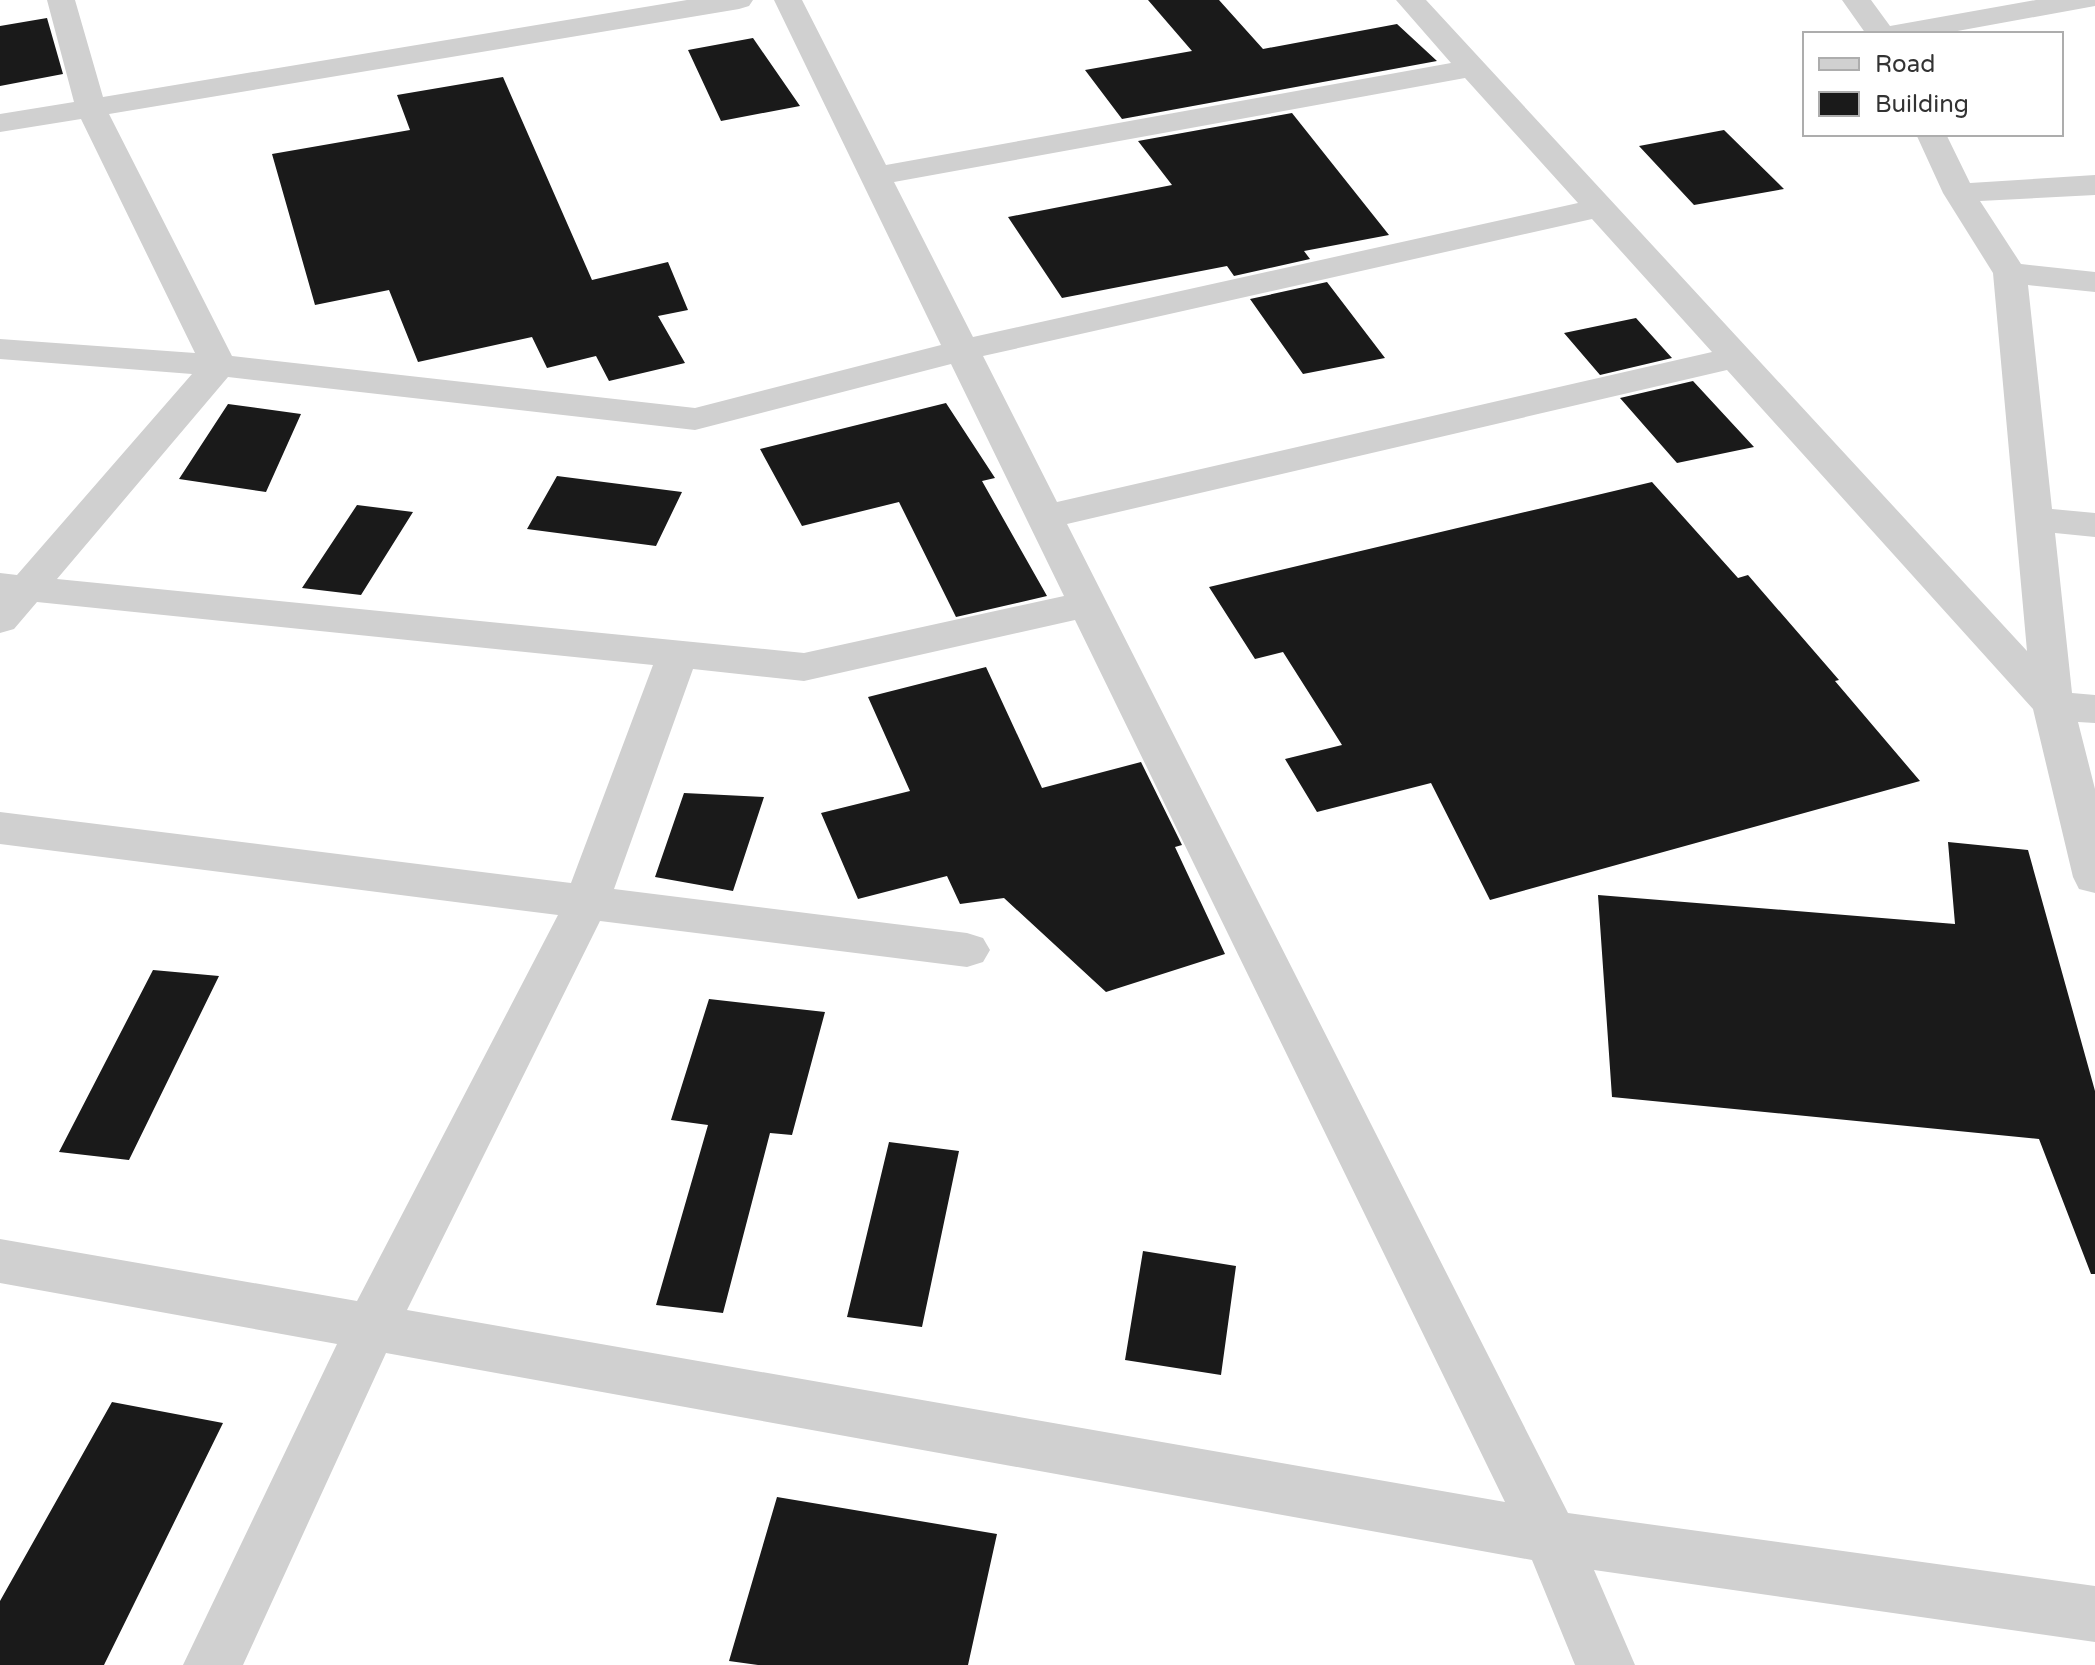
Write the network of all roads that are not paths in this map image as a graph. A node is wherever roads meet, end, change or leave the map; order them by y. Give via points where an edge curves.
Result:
1 (61, 0) edge
2 (739, 0) edge
3 (788, 0) edge
4 (1410, 0) edge
5 (1856, 0) edge
6 (2085, 0) edge
7 (630, 8) edge
8 (1880, 32) edge
9 (1903, 32) edge
10 (1472, 68) junction
11 (91, 109) junction
12 (0, 123) edge
13 (1932, 136) edge
14 (876, 176) junction
15 (2095, 185) edge
16 (1959, 193) junction
17 (1600, 208) junction
18 (2010, 273) junction
19 (2095, 282) edge
20 (0, 349) edge
21 (962, 350) junction
22 (1736, 357) junction
23 (219, 365) junction
24 (1045, 517) junction
25 (2035, 519) junction
26 (2095, 525) edge
27 (13, 587) edge
28 (1088, 604) junction
29 (0, 620) edge
30 (678, 654) junction
31 (2053, 705) junction
32 (2095, 709) edge
33 (0, 828) edge
34 (2095, 877) edge
35 (587, 902) junction
36 (967, 950) dead end
37 (0, 1261) edge
38 (371, 1328) junction
39 (1551, 1537) junction
40 (2095, 1614) edge
41 (213, 1665) edge
42 (1605, 1665) edge

1 - 11 street
2 - 7 street
3 - 14 street
4 - 10 street
5 - 8 street
6 - 9 street
7 - 11 street
10 - 14 street
10 - 17 street
11 - 12 street
11 - 23 street
13 - 16 street
14 - 21 street
15 - 16 street
16 - 18 street
17 - 21 street
17 - 22 street
18 - 19 street
18 - 25 street
20 - 23 street
21 - 23 street via 695,419
21 - 24 street
22 - 24 street
22 - 31 street
23 - 27 street
24 - 28 street
25 - 26 street
25 - 31 street
27 - 29 street
27 - 30 street
28 - 30 street via 804,667
28 - 39 street
30 - 35 street
31 - 32 street
31 - 34 street
33 - 35 street
35 - 36 street
35 - 38 street
37 - 38 street
38 - 39 street
38 - 41 street
39 - 40 street
39 - 42 street

